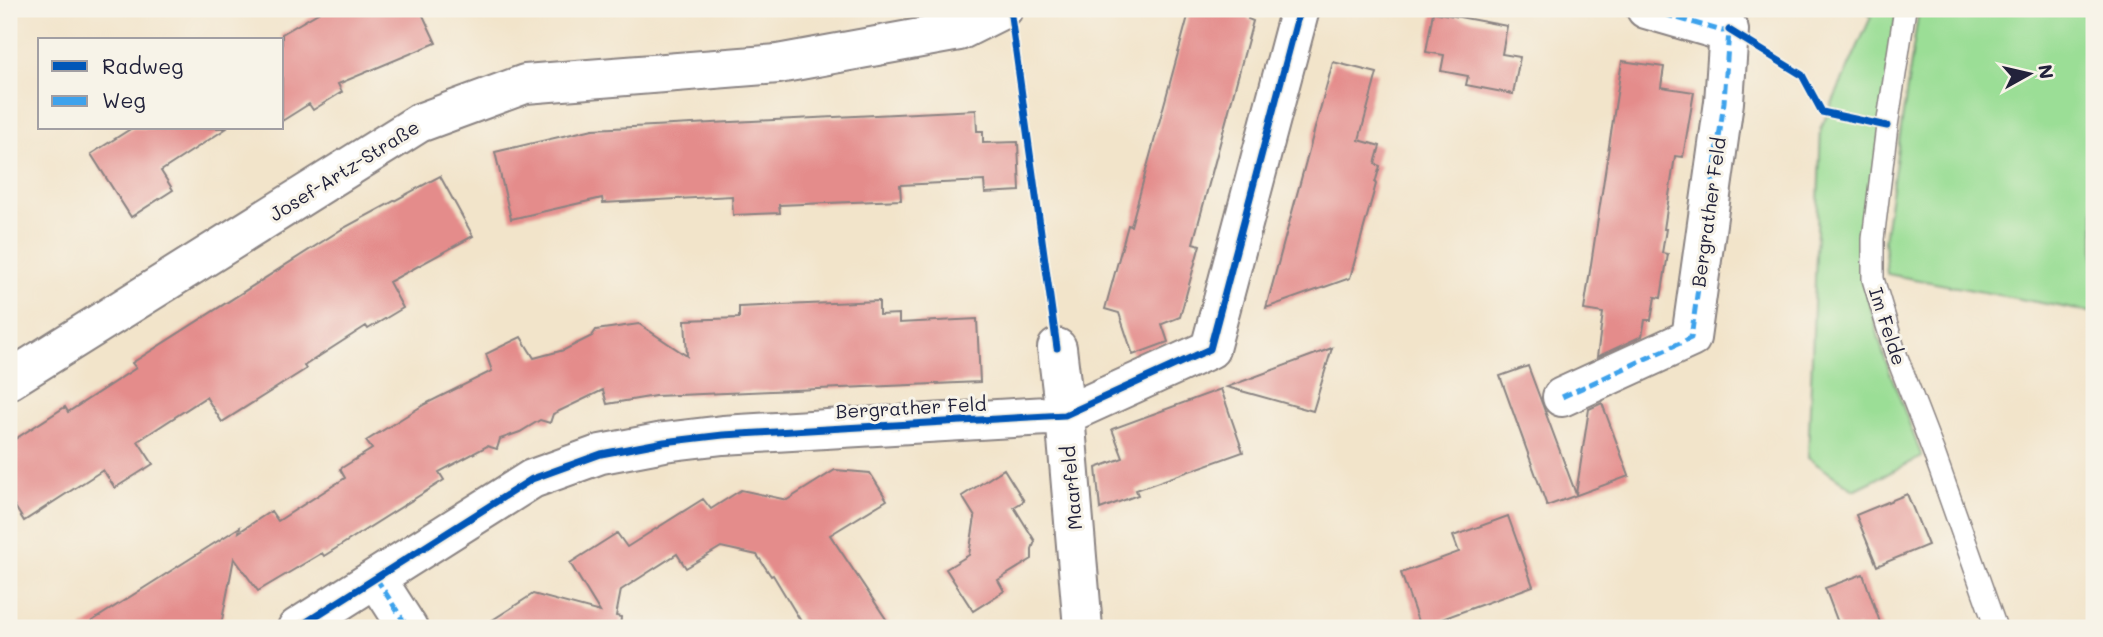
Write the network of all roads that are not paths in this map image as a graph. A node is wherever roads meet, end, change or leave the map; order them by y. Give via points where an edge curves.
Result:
1 (1003, 9) edge
2 (1300, 9) edge
3 (1646, 9) edge
4 (1905, 9) edge
5 (1056, 348) dead end
6 (9, 380) edge
7 (1562, 397) dead end
8 (1065, 415) junction
9 (376, 578) junction
10 (297, 628) edge
11 (408, 628) edge
12 (1083, 628) edge
13 (1996, 628) edge

1 - 6 street, Josef-Artz-Straße via 959,31 778,64 525,84 419,122
2 - 8 street, Bergrather Feld via 1210,349
3 - 7 street, Bergrather Feld via 1730,30 1691,338
4 - 13 lane, Im Felde via 1874,227 1873,279 1895,352
5 - 8 street, Maarfeld
8 - 9 street, Bergrather Feld via 723,435 601,454 532,479
8 - 12 street, Maarfeld
9 - 10 street, Bergrather Feld
9 - 11 street

